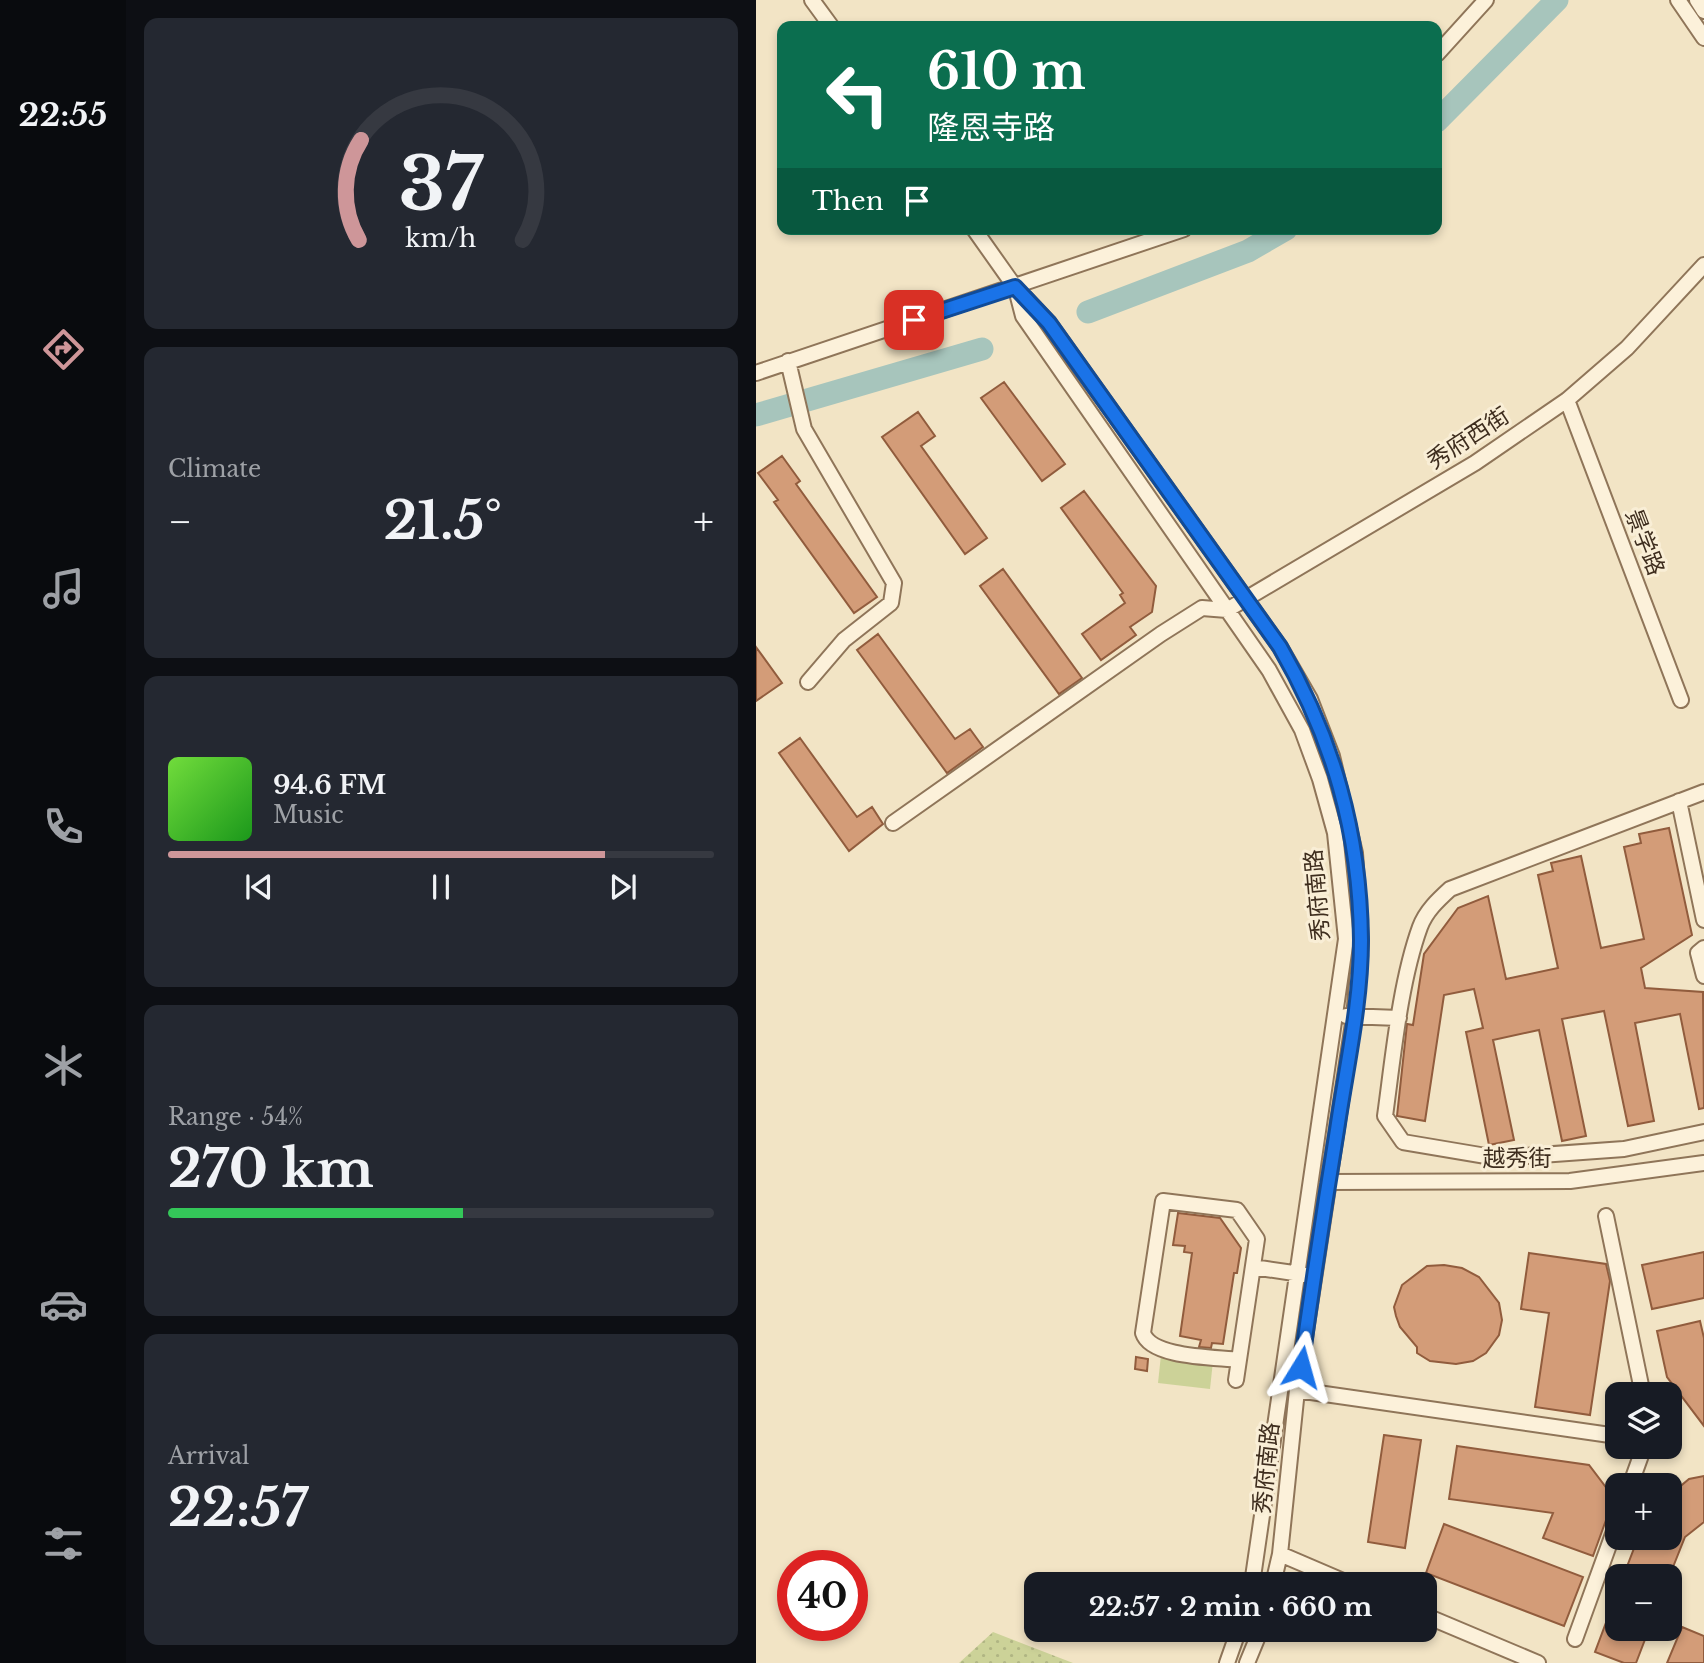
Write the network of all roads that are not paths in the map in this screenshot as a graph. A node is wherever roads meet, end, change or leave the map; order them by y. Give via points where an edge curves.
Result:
1 (812, 0) edge
2 (1486, 0) edge
3 (1678, 0) edge
4 (1697, 0) edge
5 (1704, 11) edge
6 (827, 21) edge
7 (1704, 38) edge
8 (1442, 48) edge
9 (978, 235) edge
10 (1167, 235) edge
11 (1704, 265) edge
12 (1015, 287) junction
13 (789, 367) junction
14 (756, 373) edge
15 (1567, 400) junction
16 (1246, 598) junction
17 (1227, 610) junction
18 (808, 682) dead end
19 (1681, 700) dead end
20 (1704, 792) edge
21 (1679, 802) junction
22 (893, 823) dead end
23 (1704, 920) edge
24 (1704, 948) edge
25 (1704, 976) edge
26 (1338, 1014) junction
27 (1354, 1017) junction
28 (1399, 1018) junction
29 (1704, 1132) edge
30 (1704, 1163) edge
31 (1329, 1182) junction
32 (1606, 1216) dead end
33 (1253, 1267) junction
34 (1298, 1273) junction
35 (1314, 1276) junction
36 (1239, 1360) junction
37 (1236, 1380) dead end
38 (1640, 1382) edge
39 (1297, 1390) junction
40 (1605, 1434) edge
41 (1607, 1550) edge
42 (1280, 1554) junction
43 (1254, 1572) edge
44 (1276, 1572) edge
45 (1322, 1572) edge
46 (1437, 1620) edge
47 (1575, 1639) dead end
48 (1234, 1642) edge
49 (1256, 1642) edge
50 (1227, 1663) edge
51 (1247, 1663) edge
52 (1538, 1663) edge

1 - 6 street
2 - 8 street
3 - 7 street
4 - 5 street
9 - 12 street, 秀府南路
10 - 12 street
11 - 15 street, 秀府西街 via 1644,331
12 - 13 street
12 - 16 street, 秀府南路 via 1049,323
12 - 17 street, 秀府南路 via 1023,316
13 - 14 street
13 - 18 street via 804,429 894,583 891,603 844,640
15 - 16 street, 秀府西街 via 1475,463
15 - 19 street, 景学路
16 - 17 street, 秀府西街
16 - 27 street, 秀府南路 via 1310,699 1339,780 1358,891 1361,941
17 - 22 street via 1202,608 1161,634
17 - 26 street, 秀府南路 via 1269,670 1302,730 1335,833 1346,939
20 - 21 street
21 - 23 street
21 - 28 street via 1450,889 1432,906 1420,927
24 - 25 street via 1699,953
26 - 27 street
26 - 34 street, 秀府南路
27 - 28 street
27 - 31 street, 秀府南路
28 - 29 street via 1385,1116 1403,1142 1498,1158 1624,1149
30 - 31 street, 越秀街 via 1570,1181
31 - 35 street, 秀府南路
32 - 38 street
33 - 34 street
33 - 36 street
33 - 36 street via 1257,1239 1237,1210 1163,1201 1143,1333 1146,1341 1158,1350
34 - 35 street
34 - 43 street, 秀府南路
35 - 39 street, 秀府南路
36 - 37 street
39 - 40 street
39 - 42 street, 秀府南路
41 - 47 street
42 - 44 street, 秀府南路
42 - 45 street
46 - 52 street
48 - 50 street
49 - 51 street

